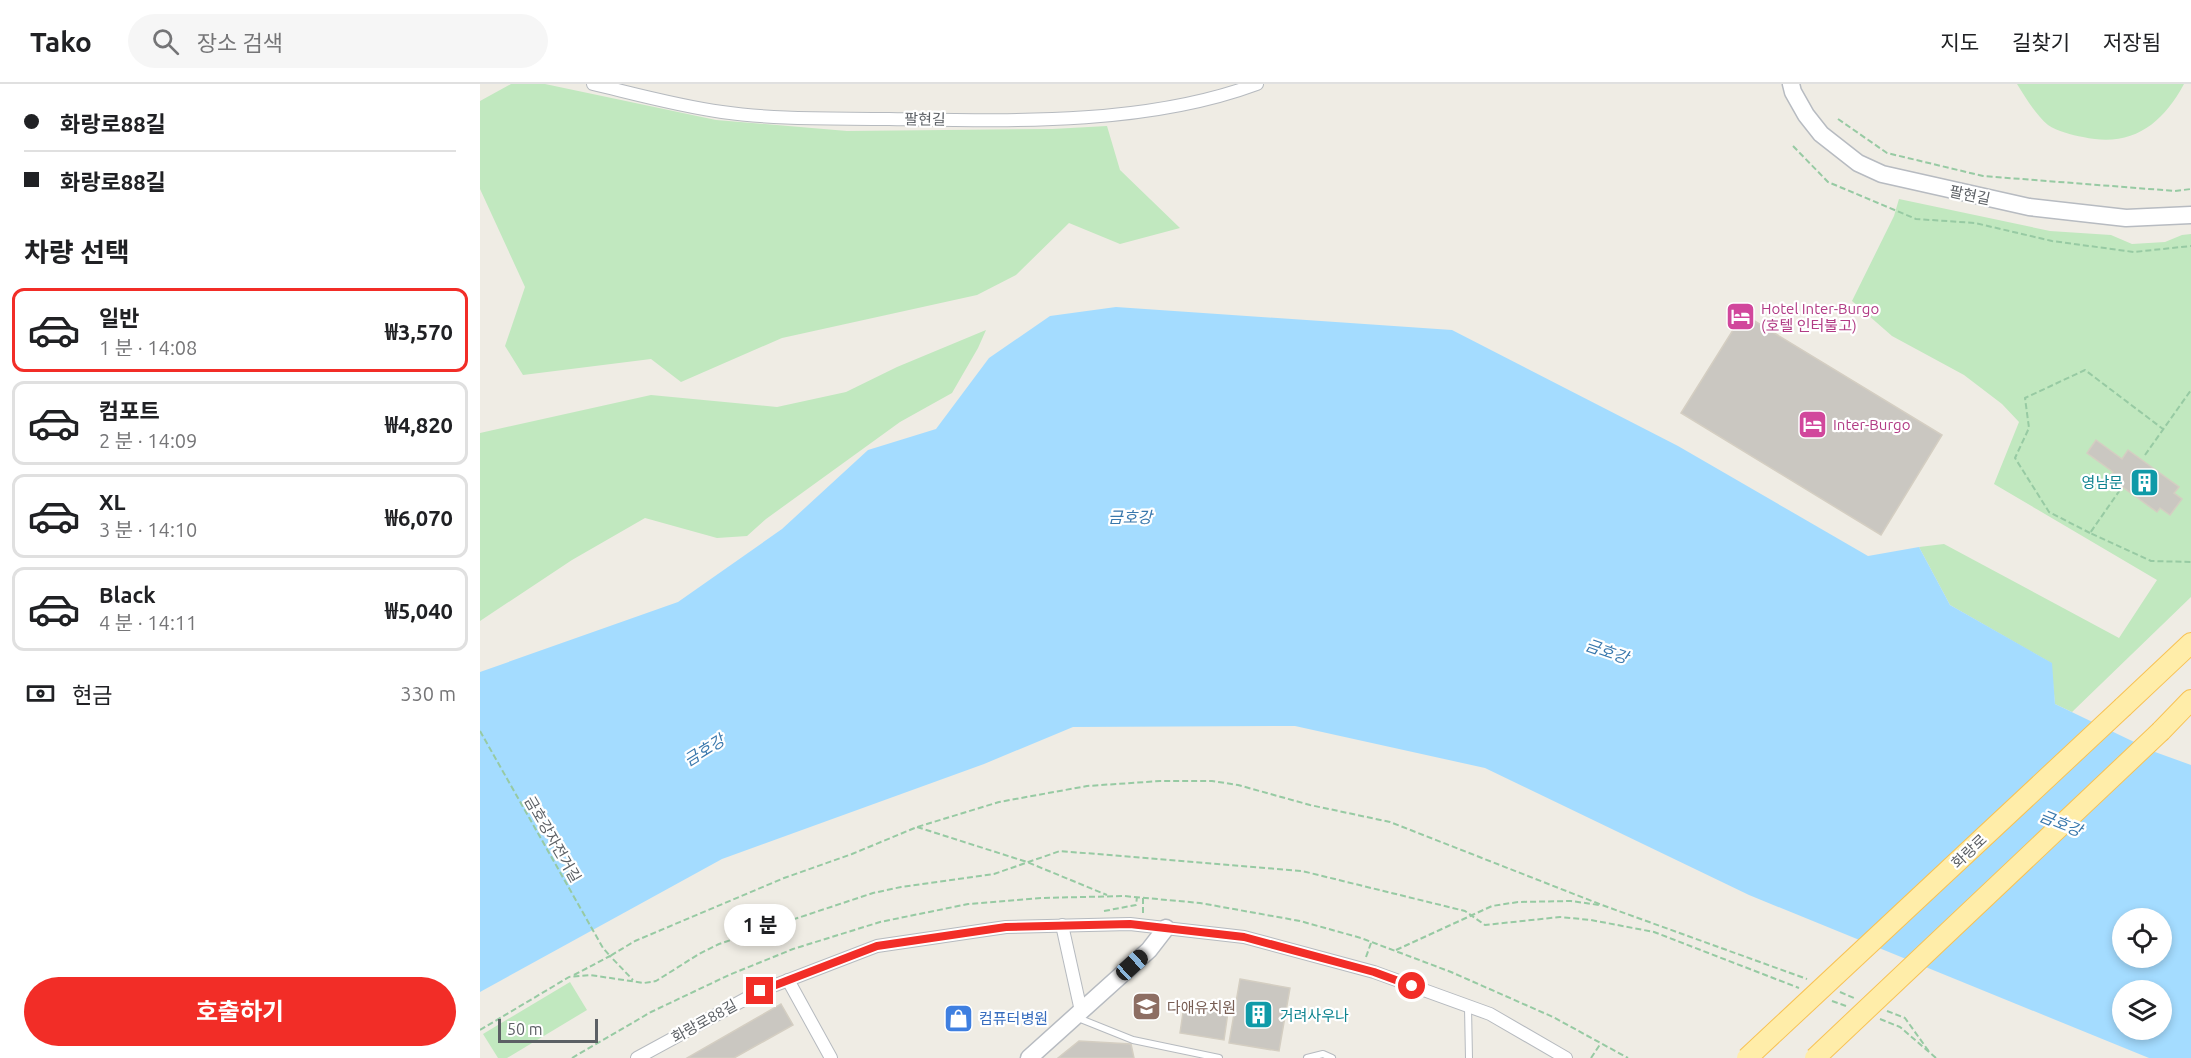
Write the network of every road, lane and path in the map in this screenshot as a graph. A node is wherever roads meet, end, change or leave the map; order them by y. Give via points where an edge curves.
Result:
1 (593, 84) edge
2 (1257, 84) edge
3 (1791, 84) edge
4 (1838, 119) dead end
5 (1793, 146) dead end
6 (2191, 189) edge
7 (2191, 215) edge
8 (2191, 246) edge
9 (2191, 390) edge
10 (2163, 429) junction
11 (2145, 455) dead end
12 (2120, 490) dead end
13 (2090, 533) junction
14 (2191, 562) edge
15 (2191, 643) edge
16 (2191, 700) edge
17 (480, 731) edge
18 (917, 827) junction
19 (1109, 896) junction
20 (1143, 898) junction
21 (1602, 905) junction
22 (1143, 925) junction
23 (1062, 926) junction
24 (1166, 928) junction
25 (1371, 942) junction
26 (1395, 951) junction
27 (610, 956) junction
28 (1363, 969) junction
29 (569, 977) dead end
30 (788, 980) junction
31 (1810, 980) dead end
32 (633, 981) dead end
33 (1831, 988) dead end
34 (1863, 1001) dead end
35 (1468, 1006) junction
36 (1884, 1010) dead end
37 (1078, 1014) junction
38 (1601, 1042) junction
39 (1930, 1053) dead end
40 (572, 1058) edge
41 (637, 1058) edge
42 (831, 1058) edge
43 (1029, 1058) edge
44 (1219, 1058) edge
45 (1307, 1058) edge
46 (1332, 1058) edge
47 (1469, 1058) edge
48 (1566, 1058) edge
49 (1591, 1058) edge
50 (1628, 1058) edge
51 (1747, 1058) edge
52 (1815, 1058) edge

1 - 2 street, 팔현길 via 720,112 991,121 1130,112 1208,99
3 - 7 street, 팔현길 via 1821,135 1858,163 1882,174 2029,207 2126,218
4 - 6 path via 1887,153 1983,176 2163,191
5 - 8 path via 1828,182 1916,219 1976,223 2052,241 2134,252
9 - 10 path
10 - 11 path
10 - 13 path via 2085,370 2025,398 2029,429 2015,458 2049,512
12 - 13 path
13 - 14 path via 2151,561
15 - 51 main road, 화랑로, bridge
16 - 52 main road, bridge
17 - 27 path, 금호강자전거길
18 - 19 path via 1027,862
18 - 21 path via 1046,792 1160,781 1212,781 1390,822
18 - 27 path via 784,878 635,941
19 - 20 path
19 - 40 path via 968,904 880,922 793,949 729,975 651,1012
20 - 22 path
20 - 25 path via 1200,903 1300,921
21 - 26 path via 1571,901 1492,906
21 - 31 path
22 - 23 street, 화랑로88길
22 - 24 street, 화랑로88길
23 - 30 street, 화랑로88길 via 1006,927 877,946
23 - 37 street
24 - 28 street, 화랑로88길 via 1244,937
24 - 37 street via 1149,950
25 - 26 path
25 - 28 path
26 - 38 path via 1553,1017
27 - 29 path
27 - 32 path, 금호강자전거길
28 - 35 street, 화랑로88길
30 - 41 street, 화랑로88길 via 760,991
30 - 42 street
33 - 34 path
35 - 47 lane
35 - 48 street, 화랑로88길 via 1490,1014
36 - 39 path via 1905,1018
37 - 43 street
37 - 44 lane via 1133,1040
38 - 49 path
38 - 50 path
45 - 46 lane via 1323,1054

